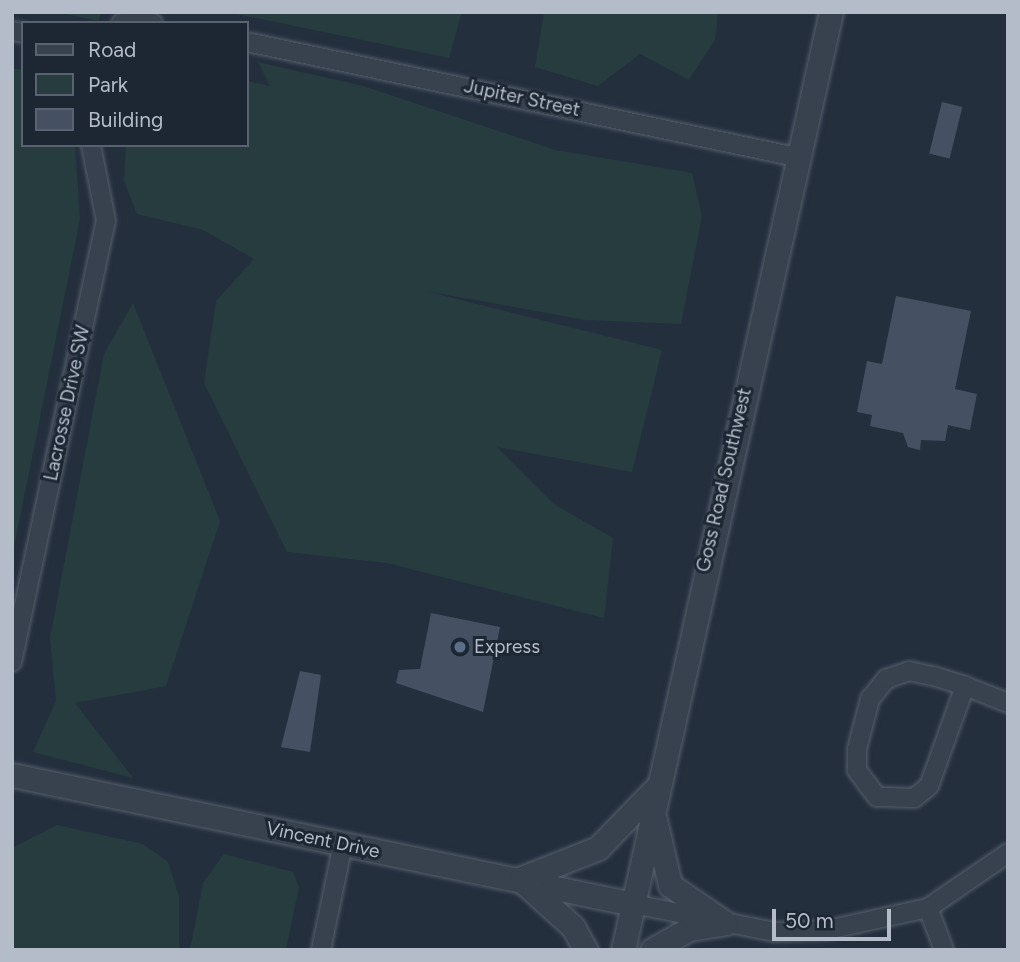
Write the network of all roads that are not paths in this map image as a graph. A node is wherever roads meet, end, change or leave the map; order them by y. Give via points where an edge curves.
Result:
1 (831, 12) edge
2 (248, 42) edge
3 (91, 147) edge
4 (796, 157) junction
5 (12, 662) edge
6 (965, 686) junction
7 (1008, 703) edge
8 (12, 775) edge
9 (660, 783) junction
10 (653, 814) junction
11 (343, 844) junction
12 (1008, 853) edge
13 (520, 878) junction
14 (634, 904) junction
15 (928, 908) junction
16 (725, 923) junction
17 (321, 950) edge
18 (586, 950) edge
19 (623, 950) edge
20 (652, 950) edge
21 (944, 950) edge

1 - 4 street, Goss Road Southwest
2 - 4 street, Jupiter Street
3 - 5 street, Lacrosse Drive SW via 106,221
4 - 9 street, Goss Road Southwest
6 - 6 street via 909,671 878,689 857,749 857,769 877,797 914,798 929,786
6 - 7 street
8 - 11 street, Vincent Drive
9 - 10 street, Goss Road Southwest
9 - 13 street via 598,848
10 - 14 street, Goss Road Southwest
10 - 16 street via 670,885
11 - 13 street, Vincent Drive
11 - 17 street
12 - 15 street
13 - 14 street, Vincent Drive
13 - 18 street via 573,927
14 - 16 street
14 - 19 street, Goss Road Southwest
15 - 16 street via 800,932
15 - 21 street
16 - 20 street via 689,929

